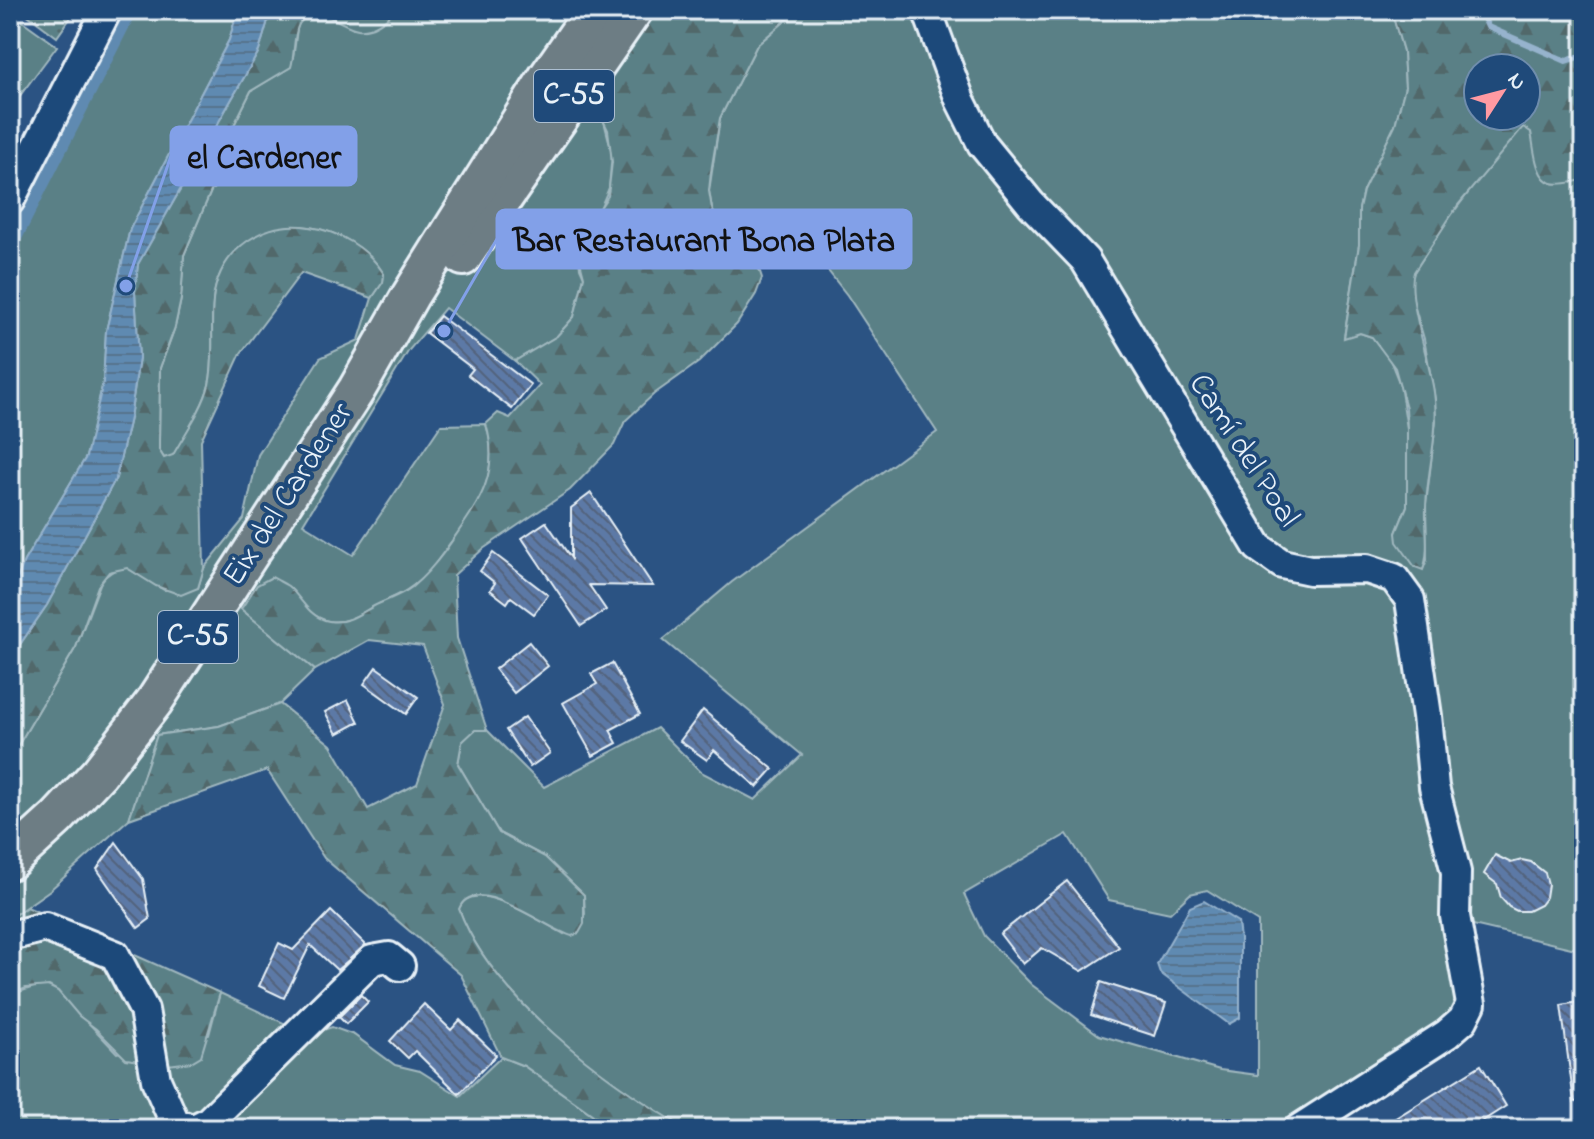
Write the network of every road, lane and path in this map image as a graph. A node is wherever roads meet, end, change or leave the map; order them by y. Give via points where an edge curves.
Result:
1 (107, 10) edge
2 (576, 10) edge
3 (594, 10) edge
4 (613, 10) edge
5 (634, 10) edge
6 (927, 10) edge
7 (548, 76) junction
8 (514, 183) junction
9 (10, 200) edge
10 (357, 389) junction
11 (10, 861) edge
12 (10, 936) edge
13 (400, 966) dead end
14 (193, 1129) edge
15 (1299, 1129) edge

1 - 9 street
2 - 7 street
3 - 7 main road, C-55
4 - 8 street via 539,117 522,147
5 - 8 main road, Eix del Cardener / C-55
6 - 15 street, Camí del Poal via 982,144 1085,260 1258,547 1282,564 1310,570 1367,569 1394,578 1410,600 1434,787 1456,872 1455,916 1471,1004 1447,1034
7 - 10 main road, Eix del Cardener / C-55
8 - 10 main road, Eix del Cardener / C-55 via 442,288
10 - 11 main road, Eix del Cardener / C-55 via 154,702 99,773
12 - 14 street via 45,927 115,955 144,1010 156,1080 175,1123
13 - 14 street via 389,957 372,960 208,1122

